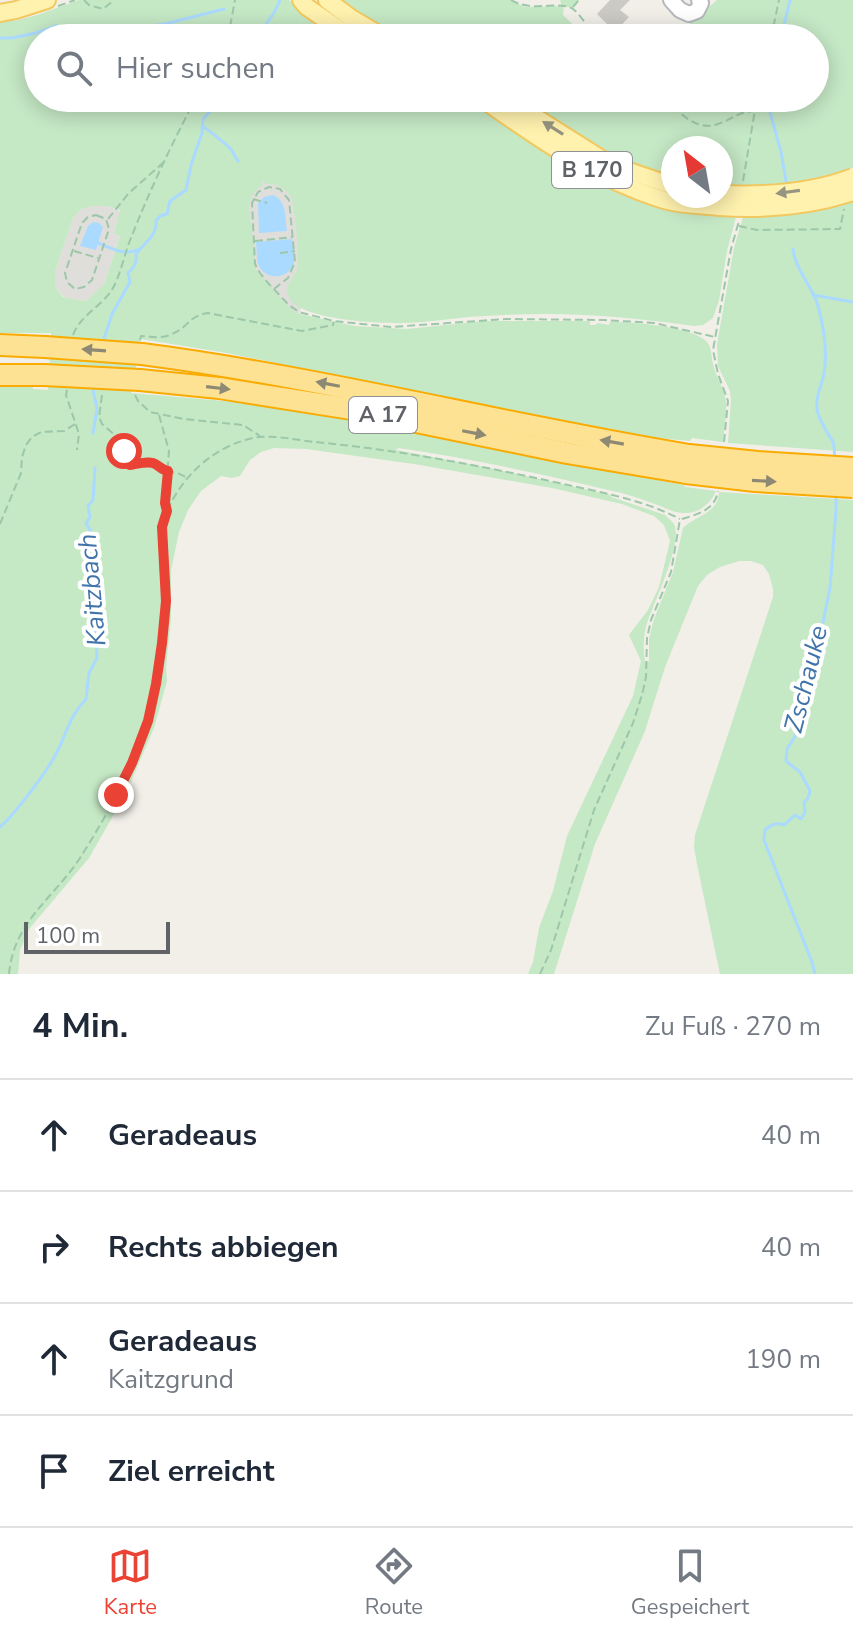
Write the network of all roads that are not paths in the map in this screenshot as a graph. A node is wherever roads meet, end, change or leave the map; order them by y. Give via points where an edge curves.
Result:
1 (47, 0) edge
2 (327, 0) edge
3 (671, 0) edge
4 (699, 0) edge
5 (304, 4) edge
6 (0, 13) edge
7 (332, 24) edge
8 (361, 24) edge
9 (501, 112) edge
10 (527, 112) edge
11 (853, 177) edge
12 (661, 182) edge
13 (661, 198) edge
14 (848, 198) edge
15 (733, 199) edge
16 (733, 203) edge
17 (0, 345) edge
18 (0, 375) edge
19 (688, 464) junction
20 (853, 468) edge
21 (853, 487) edge

1 - 6 main road
2 - 8 main road
3 - 4 lane via 689,14 697,11
5 - 7 main road
9 - 13 main road, B 170 via 603,177
12 -> 10 main road, B 170 via 611,165
11 -> 15 main road, B 170, bridge via 812,189
14 - 16 main road, B 170, bridge via 775,208
19 -> 17 highway, A 17, bridge via 142,345
18 -> 19 highway, A 17, bridge via 219,388 567,453
19 - 20 highway, A 17, bridge
19 -> 21 highway, A 17, bridge via 755,481

